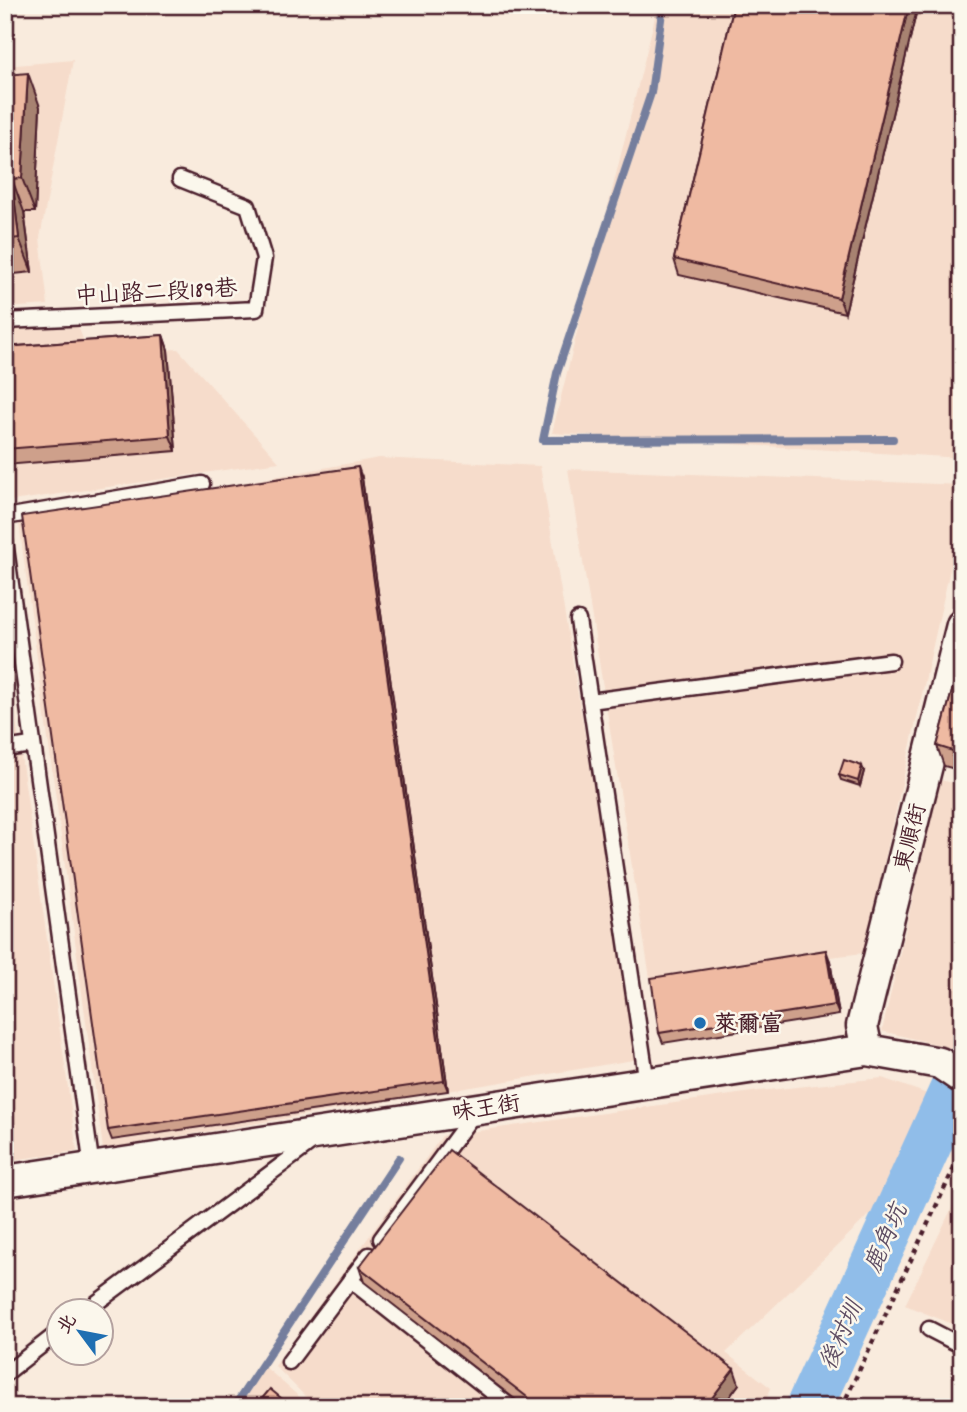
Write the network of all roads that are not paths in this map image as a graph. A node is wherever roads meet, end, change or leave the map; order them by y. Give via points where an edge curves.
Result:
1 (180, 179) dead end
2 (5, 321) edge
3 (202, 485) dead end
4 (5, 517) edge
5 (5, 541) edge
6 (578, 620) dead end
7 (962, 625) edge
8 (891, 661) dead end
9 (590, 701) junction
10 (31, 746) junction
11 (5, 749) edge
12 (867, 1050) junction
13 (951, 1070) edge
14 (647, 1083) junction
15 (478, 1108) junction
16 (328, 1131) junction
17 (92, 1167) junction
18 (5, 1181) edge
19 (350, 1280) junction
20 (106, 1296) edge
21 (929, 1329) dead end
22 (46, 1342) edge
23 (962, 1346) edge
24 (289, 1362) dead end
25 (5, 1374) edge
26 (511, 1407) edge

1 - 2 lane, 中山路二段189巷 via 248,206 264,258 256,309
3 - 4 lane
5 - 10 lane
6 - 9 lane
7 - 12 street, 東順街 via 862,1026
8 - 9 lane
9 - 14 lane
10 - 11 lane
10 - 17 lane
12 - 13 street, 味王街
12 - 14 street, 味王街
14 - 15 street, 味王街
15 - 16 street, 味王街
15 - 19 lane
16 - 17 street, 味王街
16 - 20 lane
17 - 18 street, 味王街
19 - 24 lane
19 - 26 lane
21 - 23 lane
22 - 25 lane

